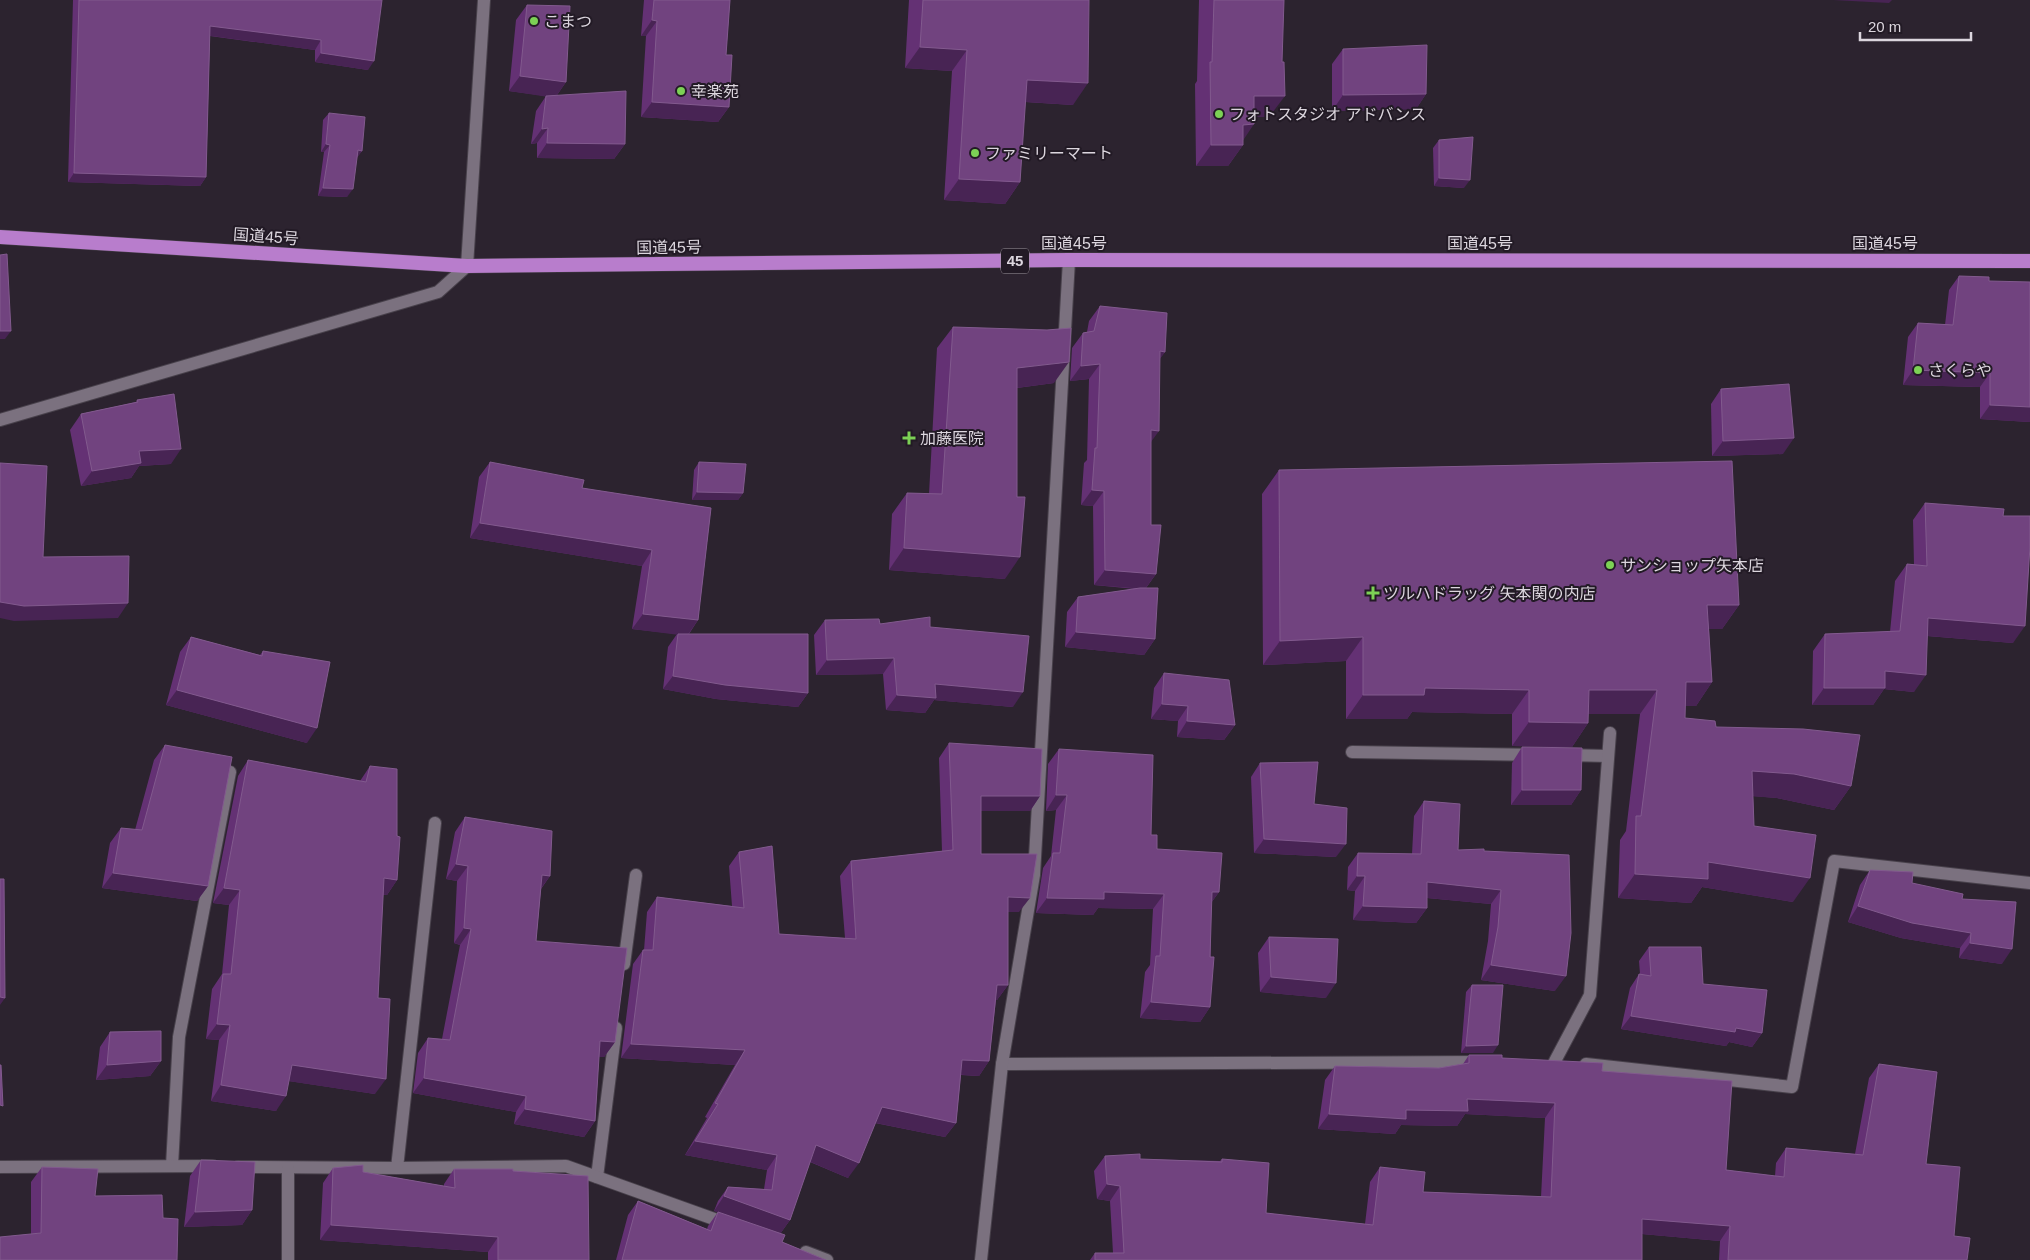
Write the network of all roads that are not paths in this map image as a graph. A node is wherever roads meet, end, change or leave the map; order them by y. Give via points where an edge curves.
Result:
1 (484, 0) edge
2 (0, 236) edge
3 (1069, 260) junction
4 (2030, 261) edge
5 (467, 266) junction
6 (0, 420) edge
7 (1610, 733) dead end
8 (1352, 752) dead end
9 (1608, 756) junction
10 (230, 772) edge
11 (435, 823) dead end
12 (636, 875) dead end
13 (2030, 883) edge
14 (623, 972) edge
15 (618, 1011) edge
16 (1496, 1062) edge
17 (1002, 1064) junction
18 (0, 1166) edge
19 (172, 1166) junction
20 (288, 1168) junction
21 (397, 1168) junction
22 (597, 1177) junction
23 (744, 1230) edge
24 (790, 1247) edge
25 (288, 1260) edge
26 (827, 1260) edge
27 (981, 1260) edge

1 - 5 street
2 - 5 highway, 国道45号 / 45
3 - 4 highway, 国道45号 / 45
3 - 5 highway, 国道45号 / 45
3 - 17 street via 1034,876
5 - 6 street via 438,292
7 - 9 street
8 - 9 street
9 - 13 street via 1590,995 1560,1062 1792,1087 1834,861
10 - 19 street via 179,1037
11 - 21 street
12 - 14 street
15 - 22 street
16 - 17 street
17 - 27 street
18 - 19 street
19 - 20 street
20 - 21 street
20 - 25 street
21 - 22 street via 566,1166
22 - 23 street
24 - 26 street

